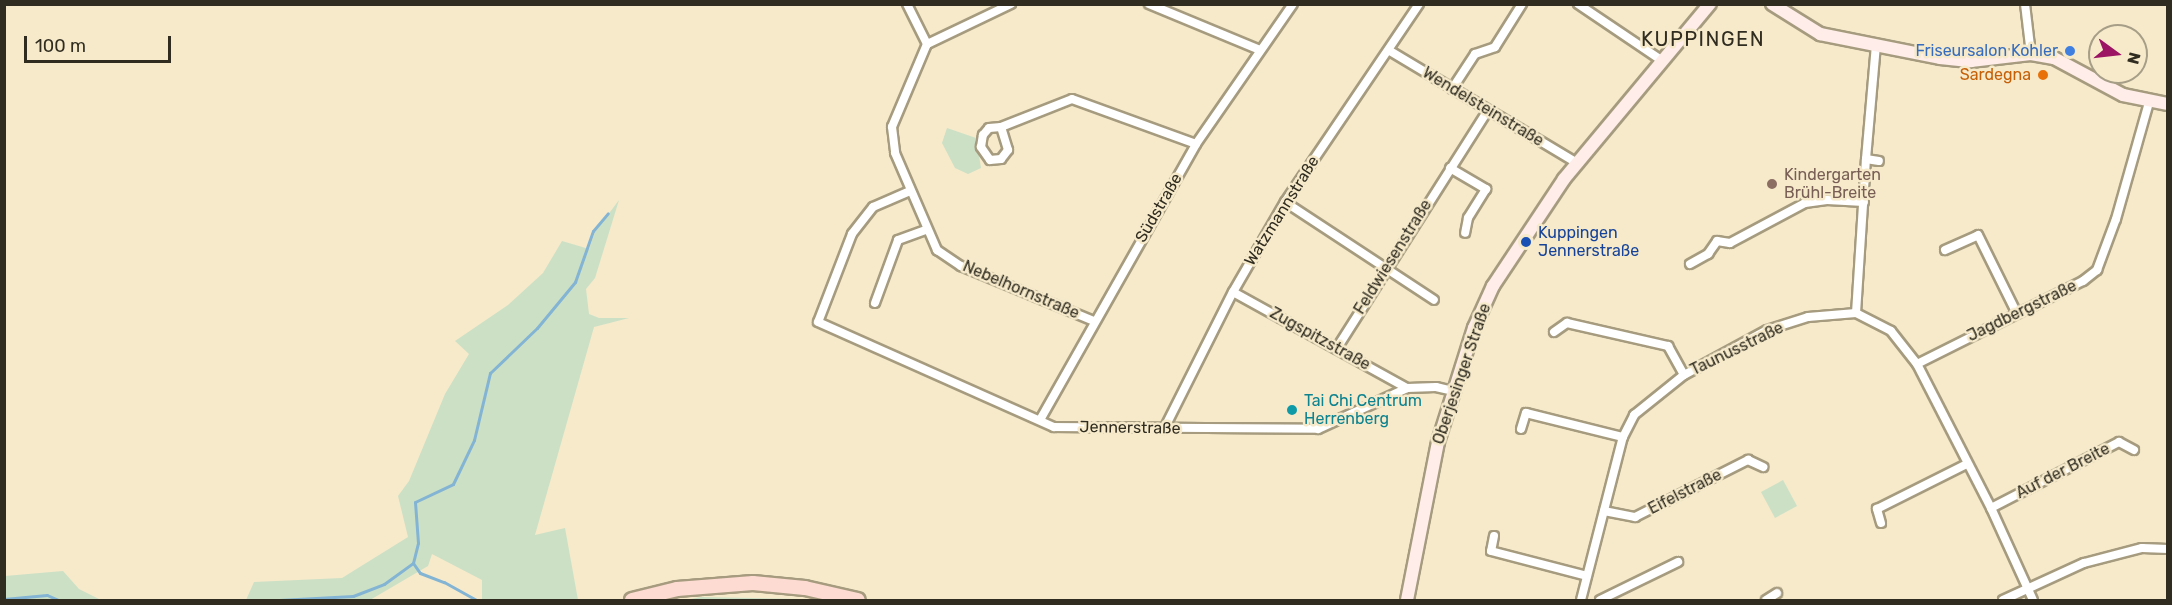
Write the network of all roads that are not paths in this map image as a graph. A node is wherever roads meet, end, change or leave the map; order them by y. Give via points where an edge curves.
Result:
1 (908, 4) edge
2 (1011, 4) edge
3 (1149, 4) edge
4 (1293, 4) edge
5 (1419, 4) edge
6 (1522, 4) edge
7 (1578, 4) edge
8 (1710, 4) edge
9 (1772, 4) edge
10 (2025, 4) edge
11 (927, 44) junction
12 (1876, 44) junction
13 (1260, 50) junction
14 (1390, 51) junction
15 (2031, 54) junction
16 (1661, 60) junction
17 (1452, 89) junction
18 (2149, 102) junction
19 (2168, 104) edge
20 (1487, 112) junction
21 (1001, 127) dead end
22 (1196, 144) junction
23 (1866, 159) junction
24 (1879, 161) dead end
25 (1577, 163) junction
26 (1450, 168) junction
27 (910, 191) junction
28 (1285, 202) junction
29 (1864, 202) junction
30 (926, 230) junction
31 (1466, 234) dead end
32 (1945, 250) dead end
33 (1690, 264) dead end
34 (1386, 267) junction
35 (1233, 292) junction
36 (1434, 300) dead end
37 (874, 303) dead end
38 (2016, 312) junction
39 (1856, 313) junction
40 (1094, 321) junction
41 (1554, 332) dead end
42 (1337, 348) junction
43 (1917, 364) junction
44 (1684, 375) junction
45 (1407, 388) junction
46 (1453, 391) junction
47 (1040, 420) junction
48 (1164, 429) junction
49 (1521, 429) dead end
50 (1623, 437) junction
51 (2134, 450) dead end
52 (1967, 464) junction
53 (1763, 467) dead end
54 (1991, 508) junction
55 (1604, 511) junction
56 (1881, 523) dead end
57 (1494, 536) dead end
58 (2168, 549) edge
59 (1678, 562) dead end
60 (1587, 576) junction
61 (2029, 590) junction
62 (1777, 593) dead end
63 (632, 600) edge
64 (858, 600) edge
65 (1407, 600) edge
66 (1581, 600) edge
67 (1600, 600) edge
68 (1766, 600) edge
69 (2003, 600) edge
70 (2033, 600) edge

1 - 11 street
2 - 11 street
3 - 13 street
4 - 13 street, Südstraße
5 - 14 street, Watzmannstraße
6 - 17 street via 1495,47 1475,54
7 - 16 street
8 - 16 main road, Oberjesinger Straße
9 - 12 main road via 1820,34
10 - 15 street
11 - 27 street, Nebelhornstraße via 892,127 895,153
12 - 15 main road via 1971,61
12 - 23 street
13 - 22 street, Südstraße
14 - 17 street, Wendelsteinstraße
14 - 28 street, Watzmannstraße
15 - 18 main road via 2054,58 2104,86
16 - 25 main road, Oberjesinger Straße
17 - 20 street, Wendelsteinstraße
18 - 19 main road
18 - 38 street, Jagdbergstraße via 2116,219 2097,270 2083,282
20 - 25 street, Wendelsteinstraße
20 - 26 street, Feldwiesenstraße
21 - 22 street via 1072,99
22 - 40 street, Südstraße
23 - 24 street
23 - 29 street
25 - 46 main road, Oberjesinger Straße via 1493,286
26 - 31 street via 1486,189 1468,218
26 - 34 street, Feldwiesenstraße
27 - 30 street, Nebelhornstraße
27 - 47 street, Jennerstraße via 873,207 852,234 818,322
28 - 34 street
28 - 35 street, Watzmannstraße
29 - 33 street via 1805,203 1730,243 1717,241 1708,254
29 - 39 street
30 - 37 street via 898,240
30 - 40 street, Nebelhornstraße via 937,250 960,266
32 - 38 street via 1978,235
34 - 36 street
34 - 42 street, Feldwiesenstraße
35 - 42 street, Zugspitzstraße
35 - 48 street, Watzmannstraße
38 - 43 street, Jagdbergstraße
39 - 43 street via 1891,331
39 - 44 street, Taunusstraße via 1808,317 1767,330
40 - 47 street, Südstraße
41 - 44 street via 1567,323 1668,346
42 - 45 street, Zugspitzstraße
43 - 52 street
44 - 50 street, Taunusstraße via 1634,415
45 - 46 street, Jennerstraße
45 - 48 street, Jennerstraße via 1318,429
46 - 65 main road, Oberjesinger Straße via 1433,462
47 - 48 street, Jennerstraße via 1054,427
49 - 50 street via 1526,413
50 - 55 street, Taunusstraße
51 - 54 street, Auf der Breite via 2119,442
52 - 54 street
52 - 56 street via 1877,509
53 - 55 street, Eifelstraße via 1748,460 1635,517
54 - 61 street
55 - 60 street, Taunusstraße
57 - 60 street via 1491,551
58 - 61 street via 2142,548 2084,563
59 - 67 street
60 - 66 street, Taunusstraße
61 - 69 street
61 - 70 street
62 - 68 street
63 - 64 main road via 700,585 753,583 805,588

